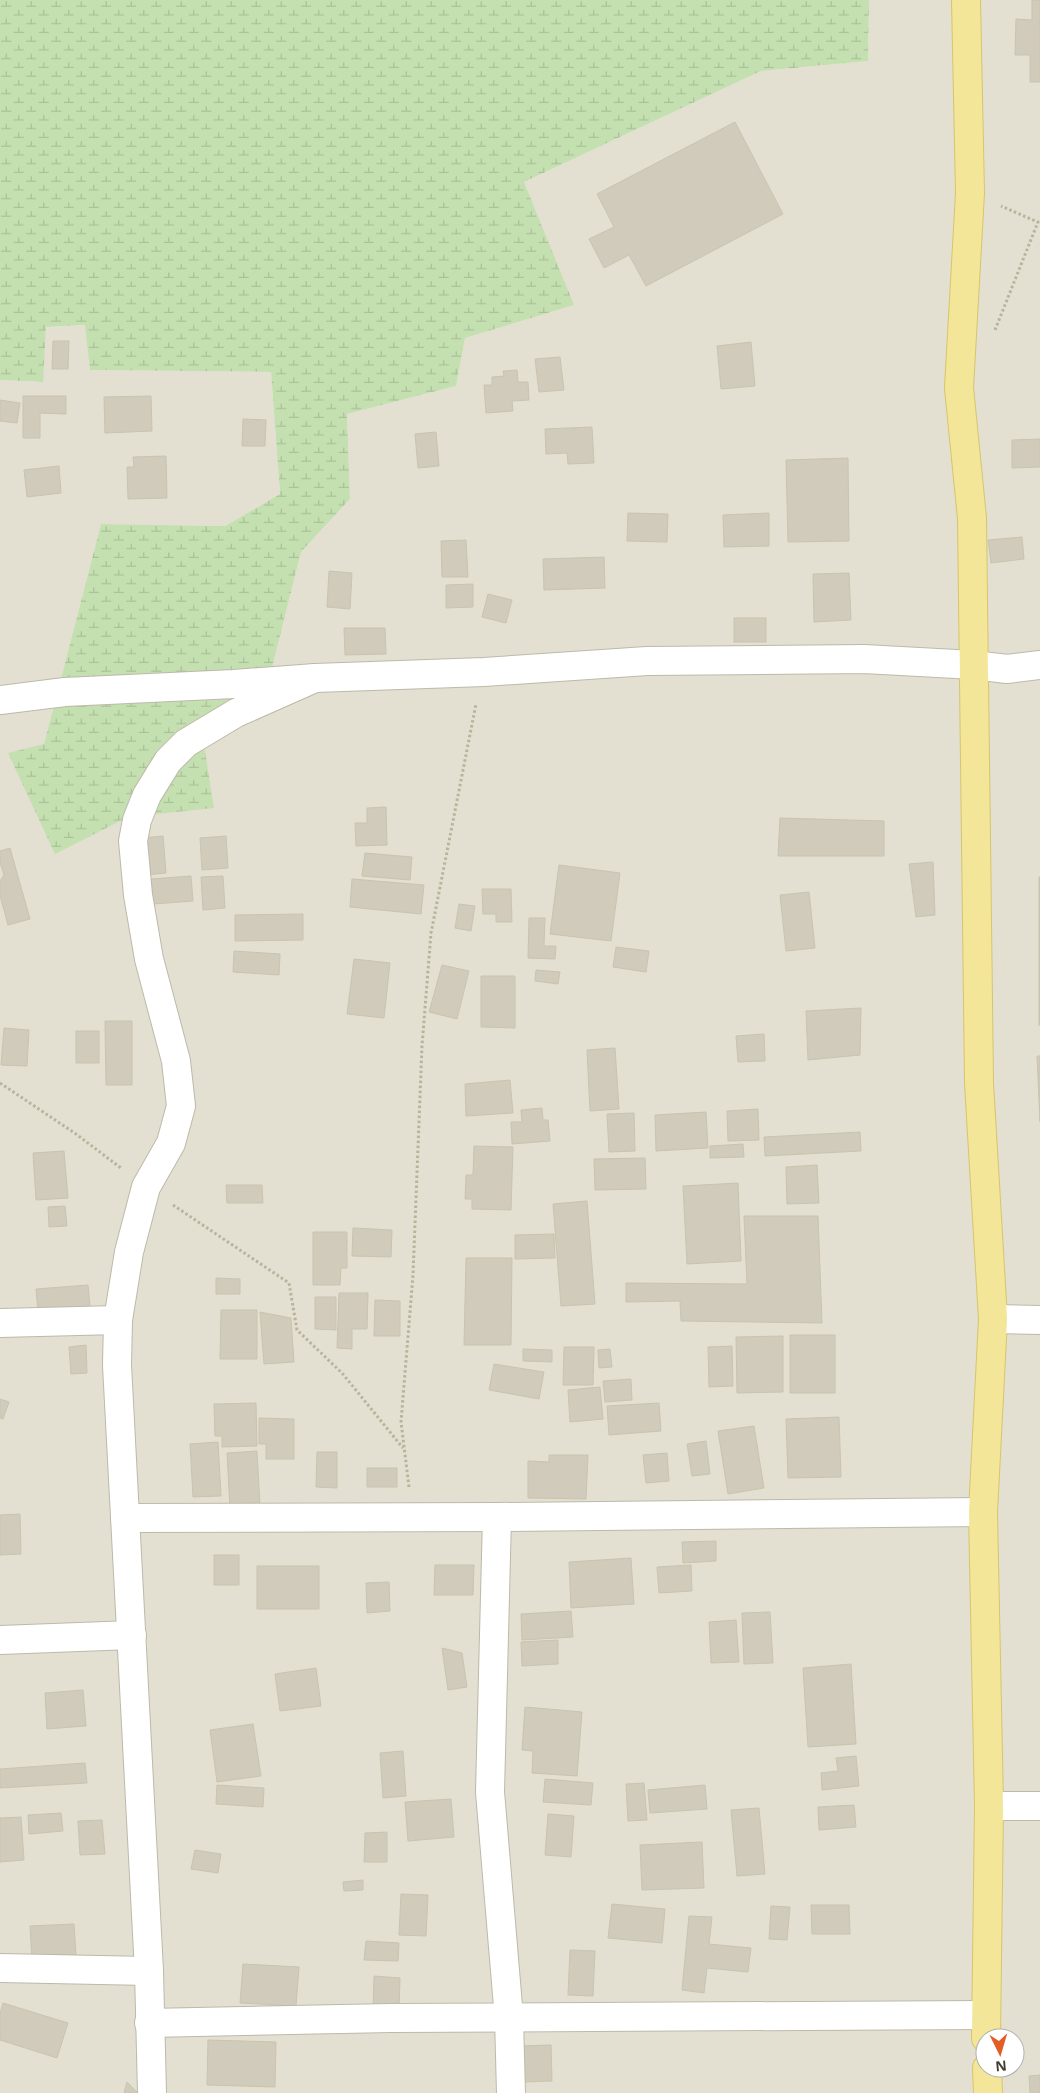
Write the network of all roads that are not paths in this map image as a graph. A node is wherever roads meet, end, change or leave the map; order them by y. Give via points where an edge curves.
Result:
1 (966, 0) edge
2 (974, 665) junction
3 (1040, 665) edge
4 (315, 678) junction
5 (0, 700) edge
6 (992, 1319) junction
7 (118, 1320) junction
8 (1040, 1320) edge
9 (0, 1323) edge
10 (983, 1512) junction
11 (497, 1517) junction
12 (125, 1518) junction
13 (132, 1635) junction
14 (0, 1640) edge
15 (989, 1806) junction
16 (1040, 1806) edge
17 (0, 1968) edge
18 (149, 1971) junction
19 (509, 2018) junction
20 (149, 2023) junction
21 (985, 2027) edge
22 (987, 2078) edge
23 (152, 2093) edge
24 (511, 2093) edge
25 (988, 2093) edge

1 - 2 main road via 970,193 959,388 972,518
2 - 3 street via 1007,669
2 - 4 street via 864,659 647,661 484,672
2 - 6 main road via 979,1083
4 - 5 street via 65,692
4 - 7 street via 236,713 186,743 168,761 147,795 137,820 132,841 138,895 149,959 176,1062 181,1106 171,1143 146,1187
6 - 8 street
6 - 10 main road
7 - 9 street
7 - 12 street via 117,1364
10 - 11 street
10 - 15 main road
11 - 12 street
11 - 19 street via 490,1792
12 - 13 street
13 - 14 street
13 - 18 street
15 - 16 street
15 - 21 main road
17 - 18 street
18 - 20 street
19 - 20 street
19 - 21 street
19 - 24 street
20 - 23 street
22 - 25 main road

